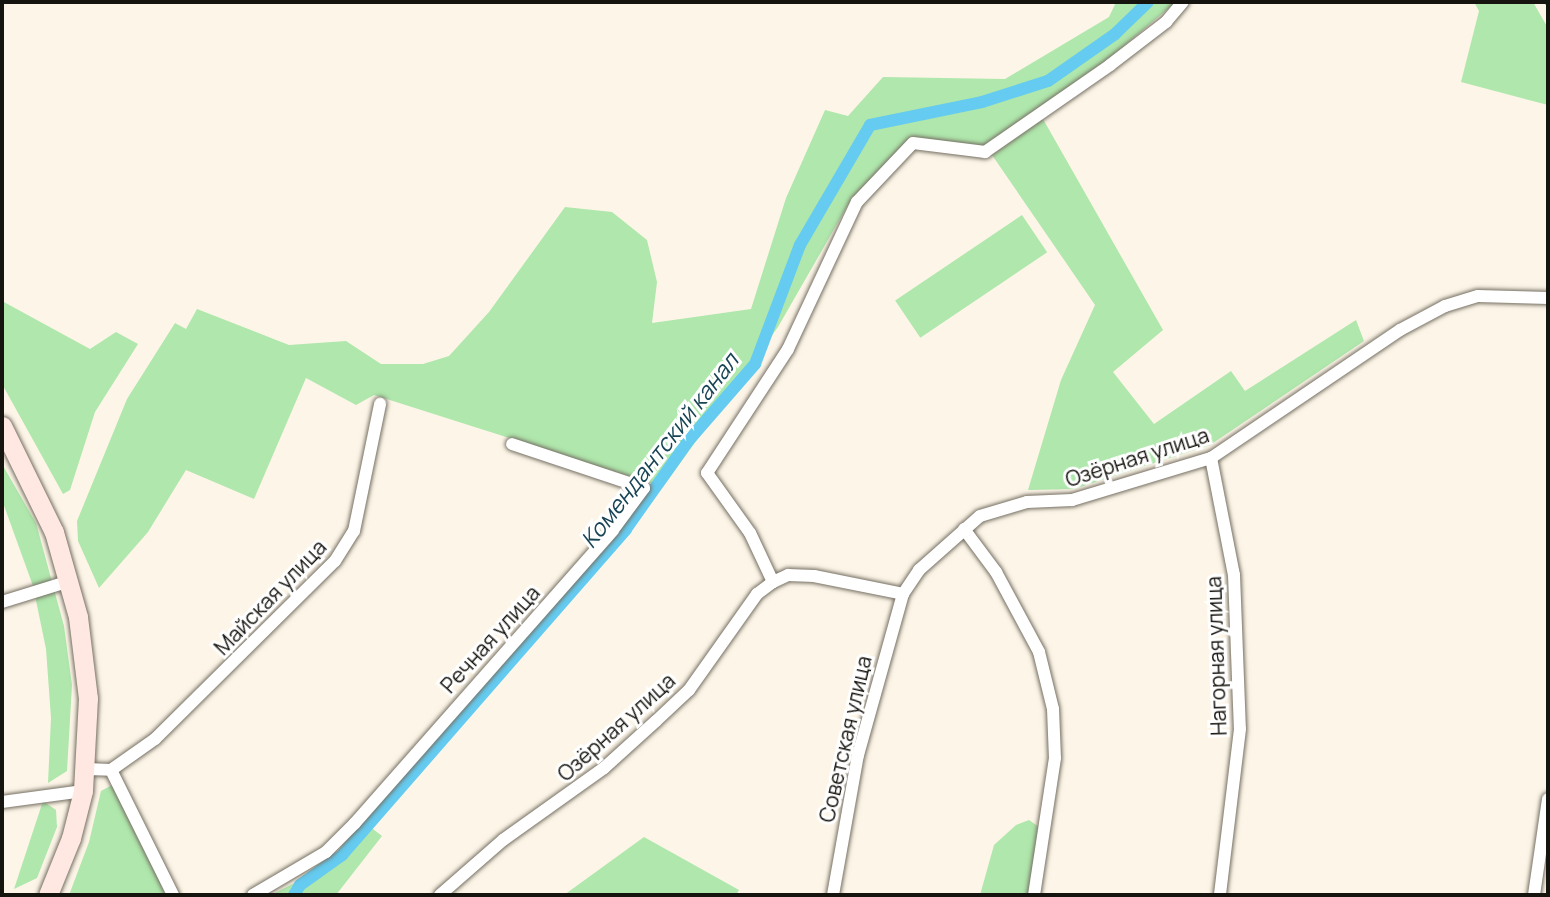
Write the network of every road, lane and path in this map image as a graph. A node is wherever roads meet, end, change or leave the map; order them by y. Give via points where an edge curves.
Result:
1 (1183, 2) edge
2 (1548, 298) edge
3 (380, 404) dead end
4 (2, 426) edge
5 (512, 444) dead end
6 (1211, 458) junction
7 (964, 529) junction
8 (70, 581) junction
9 (773, 582) junction
10 (903, 594) junction
11 (2, 602) edge
12 (86, 769) junction
13 (111, 770) junction
14 (83, 792) junction
15 (1548, 799) edge
16 (2, 802) edge
17 (48, 895) edge
18 (173, 895) edge
19 (253, 895) edge
20 (440, 895) edge
21 (833, 895) edge
22 (1034, 895) edge
23 (1220, 895) edge
24 (1534, 895) edge

1 - 9 street via 1166,22 1110,65 985,152 913,143 857,202 789,349 707,473 750,533
2 - 6 street, Озёрная улица via 1478,296 1445,306 1400,330
3 - 13 street, Майская улица via 354,531 335,561 155,739
4 - 8 main road via 54,532
5 - 19 street, Речная улица via 644,488 613,530 355,823 326,852
6 - 7 street, Озёрная улица via 1072,500 1027,502 980,516
6 - 23 street, Нагорная улица via 1234,575 1240,729
7 - 10 street, Озёрная улица via 919,570
7 - 22 street via 996,572 1039,652 1053,709 1055,758
8 - 11 street
8 - 12 main road via 88,698
9 - 10 street via 788,575 814,576
9 - 20 street, Озёрная улица via 757,594 688,690 656,721 604,768 503,840
10 - 21 street, Советская улица via 858,755
12 - 13 street
12 - 14 main road
13 - 18 street
14 - 16 street via 58,791
14 - 17 main road
15 - 24 street

